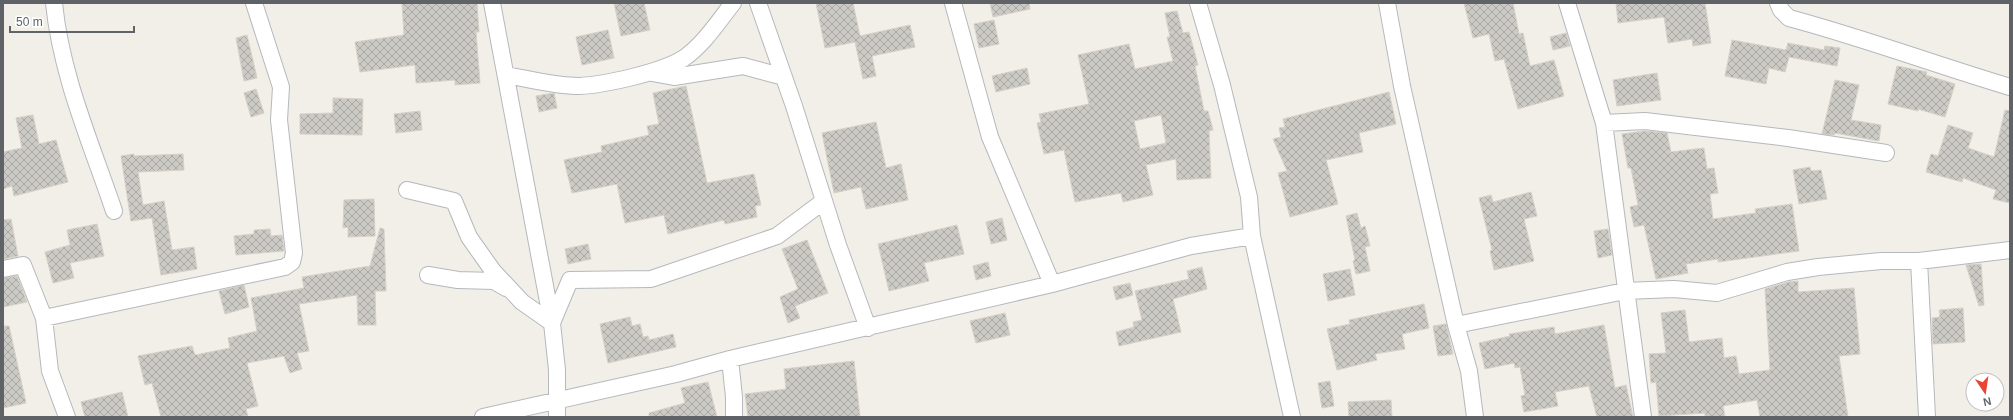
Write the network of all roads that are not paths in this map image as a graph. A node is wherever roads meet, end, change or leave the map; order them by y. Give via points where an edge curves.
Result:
1 (54, 3) edge
2 (254, 3) edge
3 (492, 3) edge
4 (732, 3) edge
5 (758, 3) edge
6 (953, 3) edge
7 (1198, 3) edge
8 (1387, 3) edge
9 (1567, 3) edge
10 (1778, 3) edge
11 (649, 72) junction
12 (506, 75) junction
13 (784, 77) junction
14 (2010, 87) edge
15 (1604, 123) junction
16 (1886, 153) dead end
17 (407, 190) dead end
18 (824, 201) junction
19 (114, 210) dead end
20 (1252, 236) junction
21 (2010, 250) edge
22 (1919, 260) junction
23 (3, 269) edge
24 (428, 275) dead end
25 (1052, 284) junction
26 (1625, 291) junction
27 (512, 292) junction
28 (44, 318) junction
29 (552, 323) junction
30 (1456, 325) junction
31 (868, 328) junction
32 (730, 359) junction
33 (558, 400) junction
34 (67, 417) edge
35 (483, 417) edge
36 (557, 417) edge
37 (734, 417) edge
38 (1292, 417) edge
39 (1475, 417) edge
40 (1643, 417) edge
41 (1927, 417) edge

1 - 19 street via 56,30 63,61
2 - 28 street via 280,87 279,120 294,253 292,262 285,268
3 - 12 street
4 - 11 street via 713,30 685,57
5 - 13 street
6 - 25 street via 990,137
7 - 20 street via 1249,197
8 - 30 street via 1402,86
9 - 15 street
10 - 14 street via 1781,10 1790,18 1860,37 1961,73
11 - 12 street via 578,86
11 - 13 street via 674,77 743,66
12 - 29 street
13 - 18 street
15 - 16 street via 1646,121
15 - 26 street
17 - 27 street via 454,201 469,237 493,271
18 - 29 street via 777,236 651,279 570,280
18 - 31 street
20 - 25 street via 1191,246
20 - 38 street
21 - 22 street
22 - 26 street via 1881,260 1787,272 1717,293 1674,289
22 - 41 street
23 - 28 street via 23,265
24 - 27 street via 458,280 494,281
25 - 31 street
26 - 30 street
26 - 40 street
27 - 29 street
28 - 34 street via 50,371
29 - 33 street
30 - 39 street via 1469,372
31 - 32 street
32 - 33 street via 676,374
32 - 37 street
33 - 35 street
33 - 36 street

